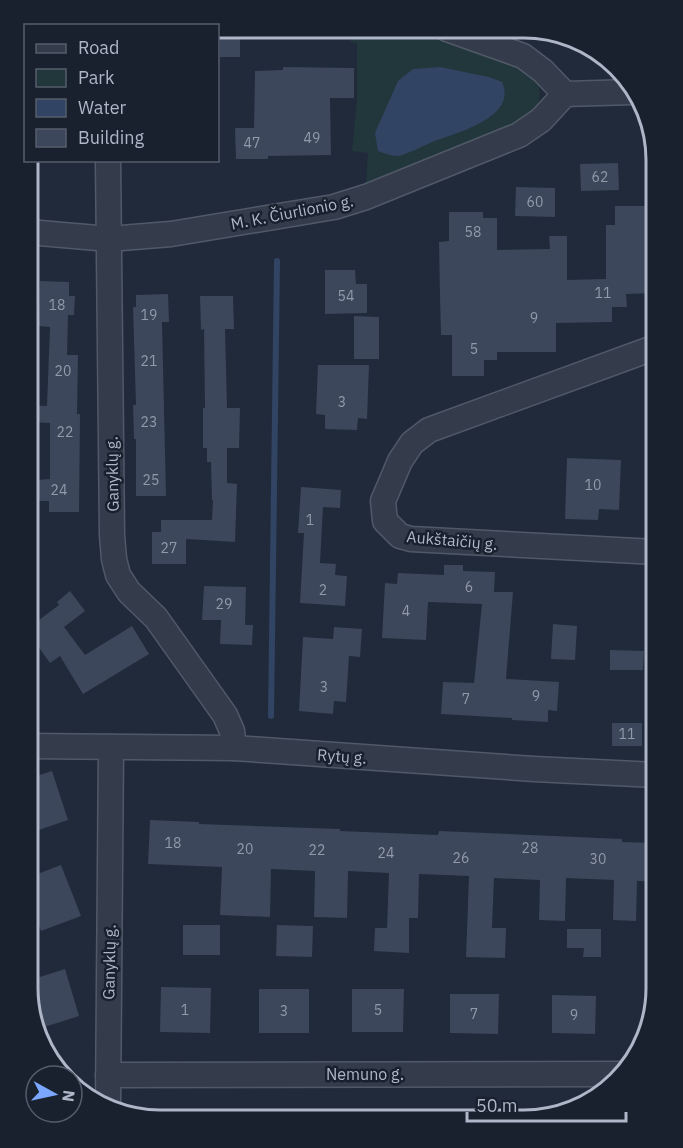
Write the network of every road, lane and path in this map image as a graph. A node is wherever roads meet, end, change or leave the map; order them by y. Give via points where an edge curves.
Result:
1 (472, 38) edge
2 (625, 92) edge
3 (566, 94) junction
4 (108, 162) edge
5 (38, 233) edge
6 (110, 239) junction
7 (646, 352) edge
8 (646, 551) edge
9 (38, 746) edge
10 (111, 747) junction
11 (234, 748) junction
12 (645, 774) edge
13 (610, 1074) edge
14 (108, 1075) junction
15 (108, 1099) edge

1 - 3 street via 523,56
2 - 3 street
3 - 6 street, M. K. Čiurlionio g. via 541,120 519,135 366,197 334,207 171,234
4 - 6 street, Ganyklų g.
5 - 6 street, M. K. Čiurlionio g.
6 - 11 street, Ganyklų g. via 114,559 129,592 156,618 225,715
7 - 8 street, Aukštaičių g. via 429,430 412,443 400,461 383,501 386,521 400,536 411,539
9 - 10 street, Rytų g.
10 - 11 street, Rytų g.
10 - 14 street, Ganyklų g.
11 - 12 street, Rytų g.
13 - 14 street, Nemuno g.
14 - 15 street, Ganyklų g.

